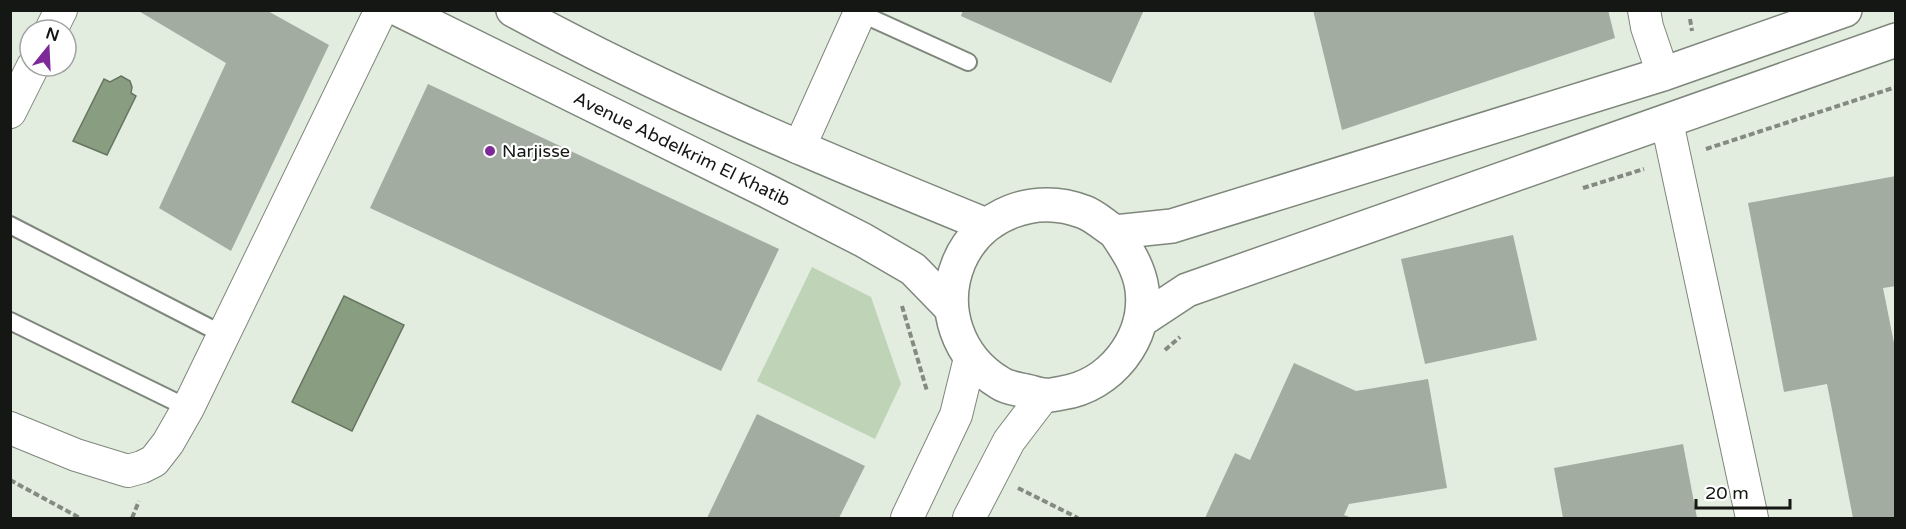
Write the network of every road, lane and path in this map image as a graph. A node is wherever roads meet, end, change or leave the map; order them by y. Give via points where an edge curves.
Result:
1 (381, 10) edge
2 (400, 10) edge
3 (513, 10) edge
4 (1644, 10) edge
5 (1845, 10) edge
6 (860, 12) edge
7 (1896, 40) edge
8 (968, 62) dead end
9 (1663, 74) junction
10 (27, 78) edge
11 (10, 111) edge
12 (1667, 122) junction
13 (799, 148) junction
14 (10, 225) edge
15 (986, 225) junction
16 (1114, 232) junction
17 (913, 269) junction
18 (950, 307) junction
19 (10, 321) edge
20 (1140, 321) junction
21 (224, 335) junction
22 (970, 358) junction
23 (1044, 395) junction
24 (188, 408) junction
25 (956, 415) junction
26 (10, 428) edge
27 (990, 474) junction
28 (10, 480) edge
29 (80, 519) edge
30 (907, 519) edge
31 (969, 519) edge
32 (1078, 519) edge
33 (1752, 519) edge

1 - 21 street
2 - 17 street, Avenue Abdelkrim El Khatib via 767,191
3 - 13 street
4 - 9 street
5 - 9 street
6 - 8 lane
6 - 13 street
7 - 12 street
9 - 16 street via 1172,226
10 - 11 street
12 - 20 street via 1187,290
12 - 33 street
13 - 15 street
14 - 21 lane
15 - 16 street via 1017,208 1052,204 1086,212
15 - 18 street via 965,248 953,276
16 - 20 street via 1133,258 1142,289
17 - 18 street, Avenue Abdelkrim El Khatib
17 - 25 path via 902,306 930,398 935,408
18 - 22 street via 958,337
19 - 24 lane
20 - 23 street via 1128,351 1106,375 1078,390
21 - 24 street
22 - 23 street via 1001,384
22 - 25 street
23 - 27 street
24 - 26 street via 154,461 128,471
25 - 30 street
27 - 31 street
27 - 32 path
28 - 29 path

